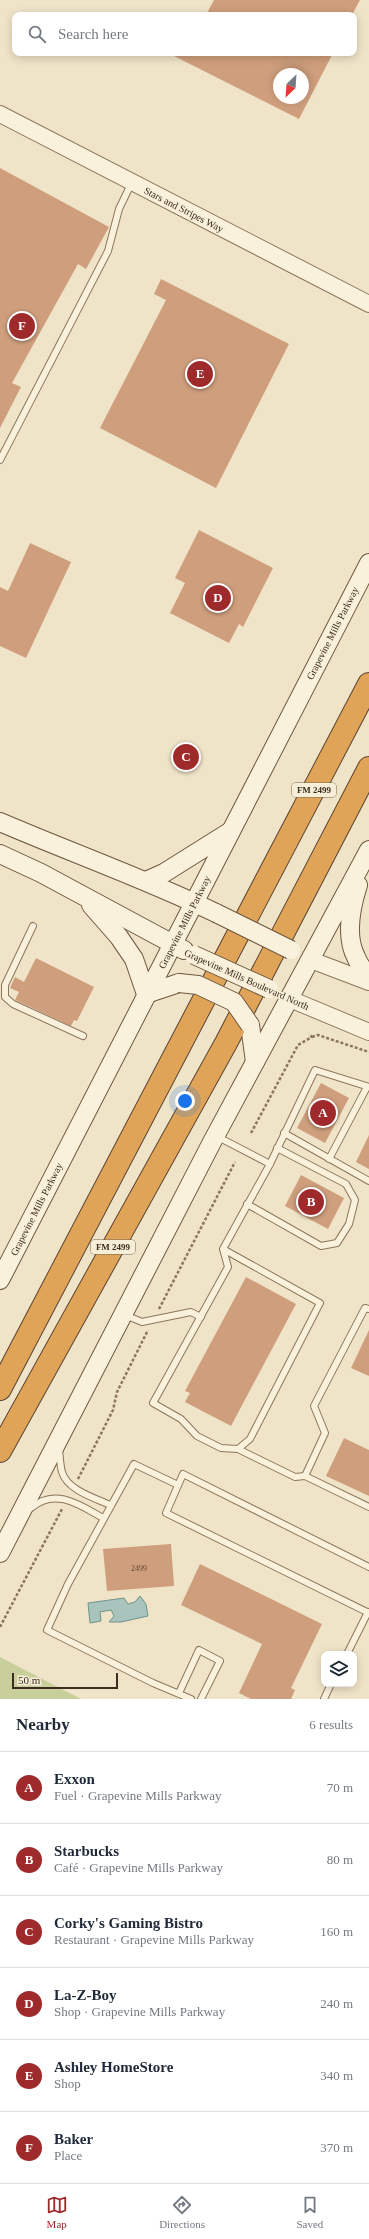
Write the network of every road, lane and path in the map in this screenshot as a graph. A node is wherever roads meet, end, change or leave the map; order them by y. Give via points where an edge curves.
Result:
1 (0, 114) edge
2 (132, 182) junction
3 (369, 304) edge
4 (0, 460) edge
5 (369, 563) edge
6 (369, 684) edge
7 (369, 768) edge
8 (0, 822) edge
9 (231, 830) junction
10 (368, 852) edge
11 (0, 854) edge
12 (146, 881) junction
13 (82, 895) junction
14 (194, 903) junction
15 (33, 926) dead end
16 (174, 945) junction
17 (311, 960) junction
18 (369, 978) edge
19 (369, 982) edge
20 (146, 994) junction
21 (290, 999) junction
22 (369, 1032) edge
23 (309, 1034) dead end
24 (83, 1036) dead end
25 (312, 1037) junction
26 (369, 1052) edge
27 (255, 1062) junction
28 (368, 1087) edge
29 (251, 1133) dead end
30 (284, 1133) junction
31 (216, 1136) junction
32 (277, 1148) junction
33 (329, 1159) junction
34 (235, 1162) dead end
35 (270, 1164) junction
36 (369, 1181) edge
37 (247, 1204) junction
38 (223, 1249) junction
39 (0, 1280) edge
40 (369, 1301) edge
41 (367, 1309) edge
42 (158, 1311) dead end
43 (124, 1314) junction
44 (201, 1317) junction
45 (148, 1329) dead end
46 (0, 1389) edge
47 (58, 1442) junction
48 (238, 1449) junction
49 (0, 1452) edge
50 (305, 1476) junction
51 (76, 1483) dead end
52 (178, 1485) junction
53 (110, 1505) junction
54 (63, 1507) dead end
55 (369, 1507) edge
56 (103, 1518) junction
57 (17, 1519) junction
58 (0, 1553) edge
59 (369, 1567) edge
60 (369, 1612) edge
61 (0, 1627) edge
62 (349, 1651) edge
63 (330, 1687) edge
64 (179, 1692) junction
65 (191, 1699) edge
66 (201, 1699) edge
67 (324, 1699) edge

1 - 2 street, Stars and Stripes Way
2 - 3 street, Stars and Stripes Way
2 - 4 lane via 120,209 108,251
5 - 9 main road, Grapevine Mills Parkway
6 - 46 highway, FM 2499
7 - 49 highway, FM 2499 via 226,1043
8 - 12 main road
9 - 12 main road via 164,873
9 - 14 main road, Grapevine Mills Parkway
10 - 17 main road
10 - 18 main road via 353,901 350,935 355,957
11 - 13 main road, Grapevine Mills Boulevard North
12 - 14 main road
13 - 16 main road, Grapevine Mills Boulevard North
13 - 20 main road via 119,937 134,959
14 - 16 main road, Grapevine Mills Parkway
14 - 17 main road, bridge
15 - 24 lane via 5,985 5,997 13,1004
16 - 20 main road, Grapevine Mills Parkway
16 - 21 main road, Grapevine Mills Boulevard North, bridge
17 - 19 street
17 - 21 main road
20 - 27 main road, bridge via 180,982 198,985 234,1002 250,1025
20 - 39 main road, Grapevine Mills Parkway
21 - 22 street, Grapevine Mills Boulevard North
21 - 27 main road
23 - 25 path
25 - 26 path via 318,1035
25 - 29 path via 298,1045
27 - 31 main road
28 - 30 lane via 315,1070
28 - 33 lane
30 - 32 lane
30 - 33 lane
31 - 35 lane
31 - 43 main road
32 - 35 lane
32 - 37 lane via 346,1184 355,1200 350,1224 337,1243 321,1246
33 - 36 lane
34 - 42 path
35 - 37 lane
37 - 38 lane
38 - 44 lane via 228,1267
38 - 48 lane via 320,1302 250,1439
40 - 41 lane
41 - 50 lane via 314,1406 325,1433
43 - 44 lane via 142,1322 191,1312
43 - 47 main road
44 - 48 lane via 153,1403 181,1418 197,1436 221,1448
45 - 51 path via 117,1392 113,1410
47 - 53 lane via 62,1473 68,1483
47 - 57 main road
48 - 50 lane via 294,1477
50 - 55 lane
52 - 53 lane via 134,1464
52 - 59 lane via 183,1474
52 - 60 lane via 166,1513
53 - 56 lane
54 - 61 path
56 - 57 lane via 62,1498 40,1500
56 - 64 lane via 47,1630 153,1683
57 - 58 main road
60 - 62 lane
63 - 67 lane
64 - 65 lane
64 - 66 lane via 199,1650 220,1661

